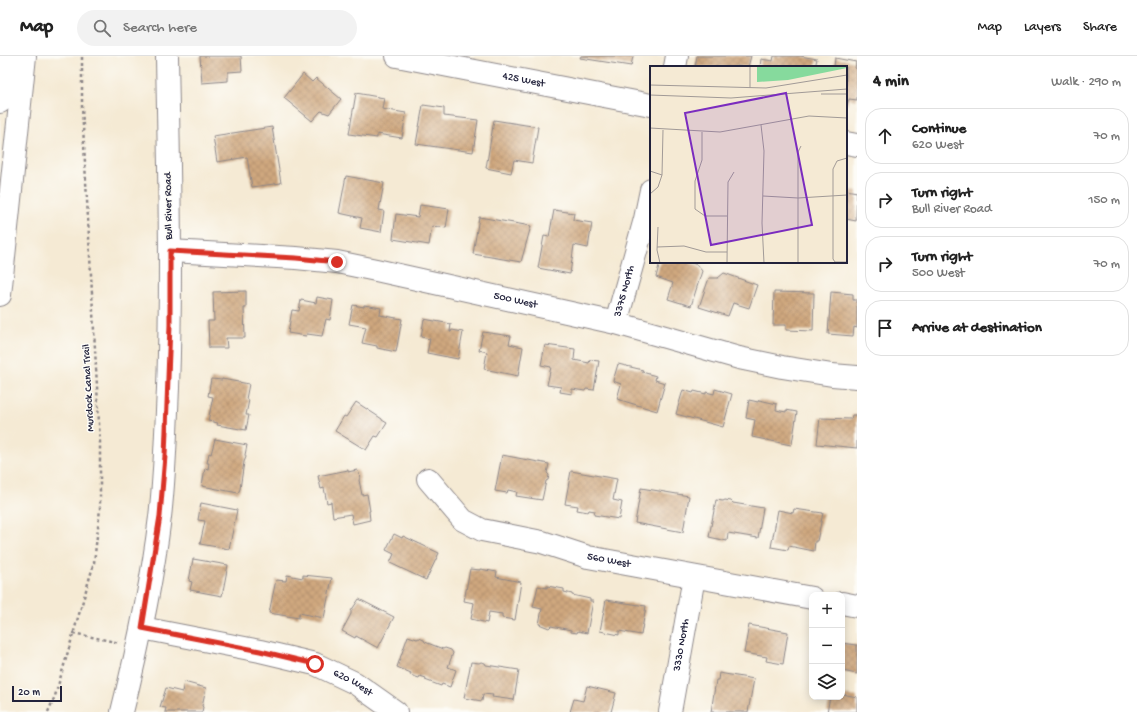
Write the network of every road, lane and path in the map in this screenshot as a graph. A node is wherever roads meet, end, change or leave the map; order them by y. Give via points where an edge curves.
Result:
1 (4, 56) edge
2 (25, 56) edge
3 (82, 56) edge
4 (167, 56) edge
5 (397, 56) edge
6 (677, 56) edge
7 (676, 66) edge
8 (0, 102) edge
9 (650, 105) edge
10 (847, 143) edge
11 (857, 145) edge
12 (650, 195) edge
13 (170, 251) junction
14 (0, 295) edge
15 (616, 322) junction
16 (857, 377) edge
17 (428, 479) dead end
18 (694, 577) junction
19 (809, 597) edge
20 (845, 604) edge
21 (857, 606) edge
22 (142, 628) junction
23 (73, 633) junction
24 (121, 643) dead end
25 (48, 712) edge
26 (122, 712) edge
27 (396, 712) edge
28 (670, 712) edge

1 - 8 street
2 - 14 street
3 - 23 path, Murdock Canal Trail via 82,107 100,442 100,508 94,563
4 - 13 street, Bull River Road
5 - 9 street, 425 West
6 - 7 street
10 - 11 street
12 - 15 street, 3375 North
13 - 15 street, 500 West via 337,262
13 - 22 street, Bull River Road via 165,456 160,516
15 - 16 street, 500 West via 739,358 782,367
17 - 18 street, 560 West via 463,520 482,530 542,542 588,557
18 - 19 street, 560 West
18 - 28 street, 3330 North
20 - 21 street
22 - 26 street, Bull River Road
22 - 27 street, 620 West via 315,664 355,683
23 - 24 path
23 - 25 path, Murdock Canal Trail

